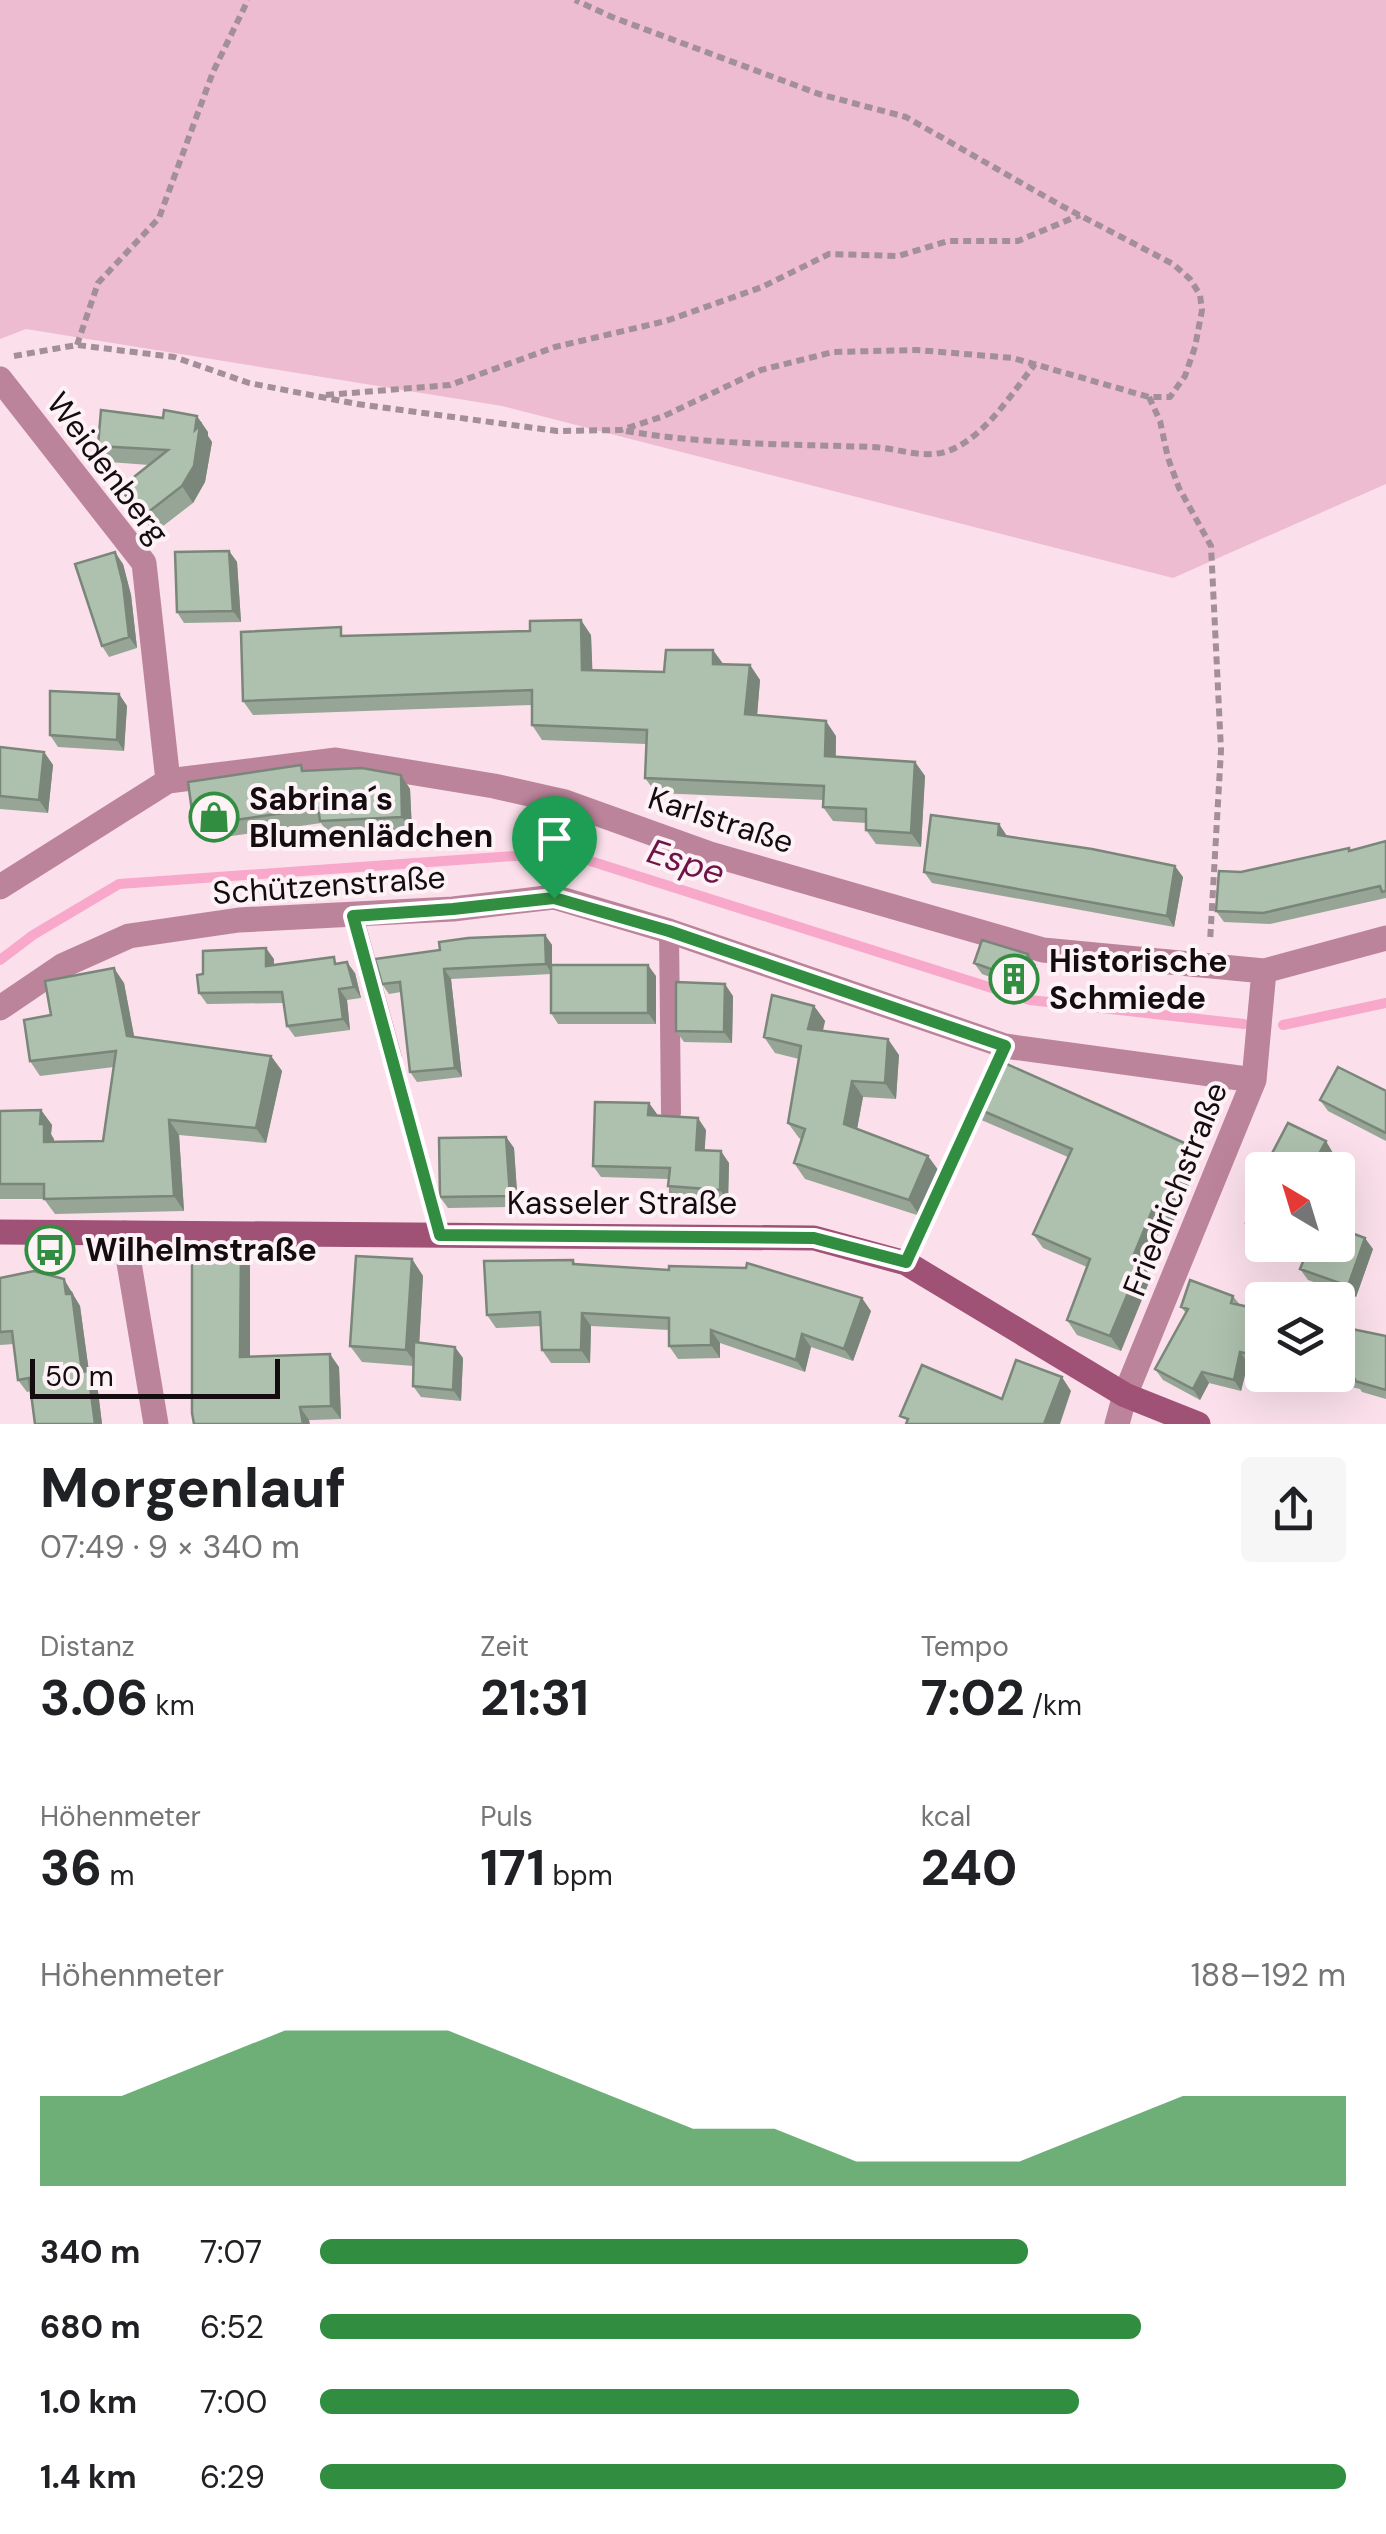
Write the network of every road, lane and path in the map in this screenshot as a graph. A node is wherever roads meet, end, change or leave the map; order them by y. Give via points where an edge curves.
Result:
1 (248, 0) edge
2 (576, 0) edge
3 (1080, 216) junction
4 (77, 345) junction
5 (0, 362) edge
6 (1034, 364) junction
7 (0, 379) edge
8 (315, 396) junction
9 (1149, 397) junction
10 (620, 430) junction
11 (168, 780) junction
12 (565, 802) junction
13 (0, 888) edge
14 (554, 898) junction
15 (353, 916) junction
16 (669, 931) junction
17 (1386, 938) edge
18 (1208, 966) junction
19 (1264, 971) junction
20 (0, 1008) edge
21 (392, 1058) joint
22 (1254, 1080) junction
23 (979, 1104) edge
24 (671, 1113) edge
25 (672, 1180) edge
26 (0, 1232) edge
27 (124, 1233) junction
28 (440, 1235) junction
29 (672, 1235) junction
30 (906, 1262) junction
31 (1126, 1395) junction
32 (156, 1424) edge
33 (1117, 1424) edge
34 (1198, 1424) edge

1 - 4 path via 158,218 98,283
2 - 3 path via 820,94 906,117
3 - 8 path via 1018,241 948,240 898,256 829,254 666,321 555,348 450,385
3 - 9 path via 1173,264 1200,296 1195,347 1184,376 1170,397
4 - 5 path
4 - 8 path via 174,357 249,384
6 - 9 path
6 - 10 path via 917,350 833,352 761,370
6 - 10 path via 980,428 956,448 924,456
7 - 11 street, Weidenberg via 144,564
8 - 10 path via 557,430
9 - 18 path via 1179,488 1211,546 1221,750
11 - 12 street, Karlstraße via 336,760
11 - 13 street, Karlstraße
12 - 14 path
12 - 18 street, Karlstraße via 710,854 1043,950
14 - 15 street, Schützenstraße
14 - 16 street, Schützenstraße
15 - 20 street, Schützenstraße via 239,920 128,936 62,966
15 - 21 lane
16 - 22 street, Schützenstraße via 1005,1046
16 - 24 lane
17 - 19 street, Karlstraße
18 - 19 street, Karlstraße
19 - 22 street, Friedrichstraße
21 - 28 path
22 - 31 street, Friedrichstraße
23 - 30 path
25 - 29 path
26 - 27 street, Kasseler Straße
27 - 28 street, Kasseler Straße
27 - 32 street
28 - 29 street, Kasseler Straße
29 - 30 street, Kasseler Straße via 814,1238
30 - 31 street, Kasseler Straße
31 - 33 street, Friedrichstraße
31 - 34 street, Kasseler Straße

